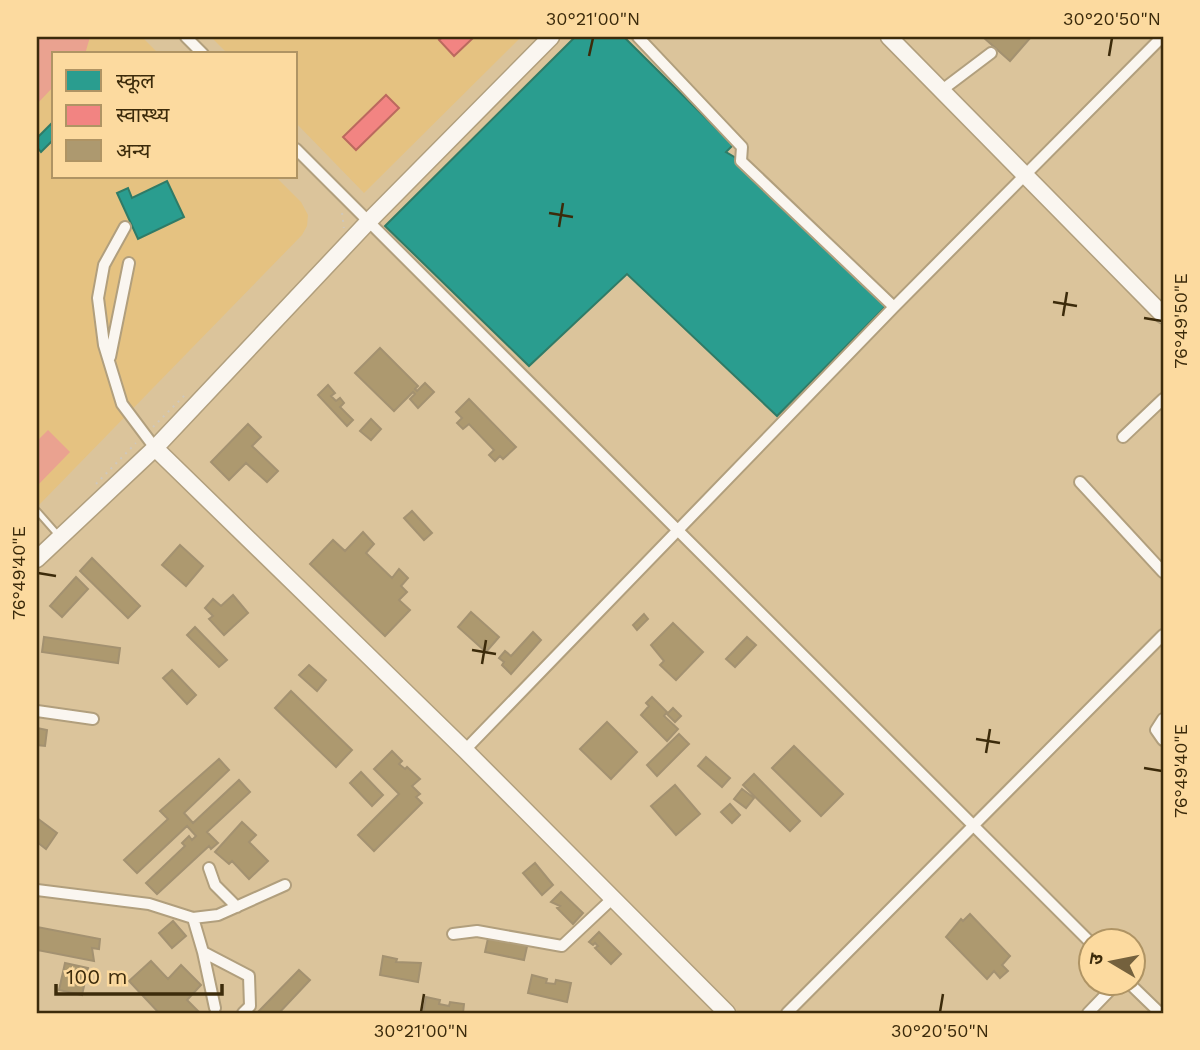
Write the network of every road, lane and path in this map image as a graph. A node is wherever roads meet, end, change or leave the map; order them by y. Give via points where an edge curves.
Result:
1 (186, 37) edge
2 (551, 37) edge
3 (638, 37) edge
4 (889, 37) edge
5 (1162, 37) edge
6 (201, 52) edge
7 (991, 53) dead end
8 (942, 90) junction
9 (298, 151) edge
10 (1026, 175) junction
11 (342, 212) dead end
12 (368, 223) junction
13 (125, 228) dead end
14 (340, 236) dead end
15 (129, 263) dead end
16 (894, 307) junction
17 (1163, 315) edge
18 (110, 364) junction
19 (189, 391) dead end
20 (1163, 399) edge
21 (152, 429) dead end
22 (1124, 437) dead end
23 (136, 442) dead end
24 (155, 448) junction
25 (1080, 482) dead end
26 (90, 489) dead end
27 (37, 511) edge
28 (676, 530) junction
29 (59, 536) junction
30 (37, 559) edge
31 (1163, 572) edge
32 (1162, 637) edge
33 (37, 711) edge
34 (93, 719) dead end
35 (1163, 719) edge
36 (1163, 740) edge
37 (465, 750) junction
38 (973, 826) junction
39 (209, 868) dead end
40 (285, 885) dead end
41 (37, 890) edge
42 (612, 898) junction
43 (237, 906) junction
44 (193, 918) junction
45 (1078, 931) edge
46 (453, 934) dead end
47 (203, 952) junction
48 (1102, 998) edge
49 (1144, 998) edge
50 (215, 1008) dead end
51 (243, 1013) edge
52 (727, 1013) edge
53 (787, 1013) edge
54 (1087, 1013) edge
55 (1160, 1013) edge

1 - 6 street
2 - 12 street
3 - 16 street via 742,147 741,160
4 - 8 street
5 - 10 street
7 - 8 street
8 - 10 street
9 - 12 street
10 - 16 street
10 - 17 street
11 - 14 path via 345,223
12 - 24 street
12 - 28 street
13 - 18 street via 104,265 98,298
15 - 18 street
16 - 28 street
18 - 24 street via 122,404
19 - 21 path
20 - 22 street
23 - 26 path
24 - 29 street
24 - 37 street
25 - 31 street
27 - 29 lane
28 - 37 street
28 - 38 street
29 - 30 street
32 - 38 street
33 - 34 street
35 - 36 street via 1156,730
37 - 42 street
38 - 45 street
38 - 53 street
39 - 43 street via 215,885
40 - 43 street
41 - 44 street via 149,904
42 - 46 street via 562,946 477,931
42 - 52 street
43 - 44 street via 218,915
44 - 47 street
47 - 50 street
47 - 51 street via 249,975 250,1006
48 - 54 street
49 - 55 street

